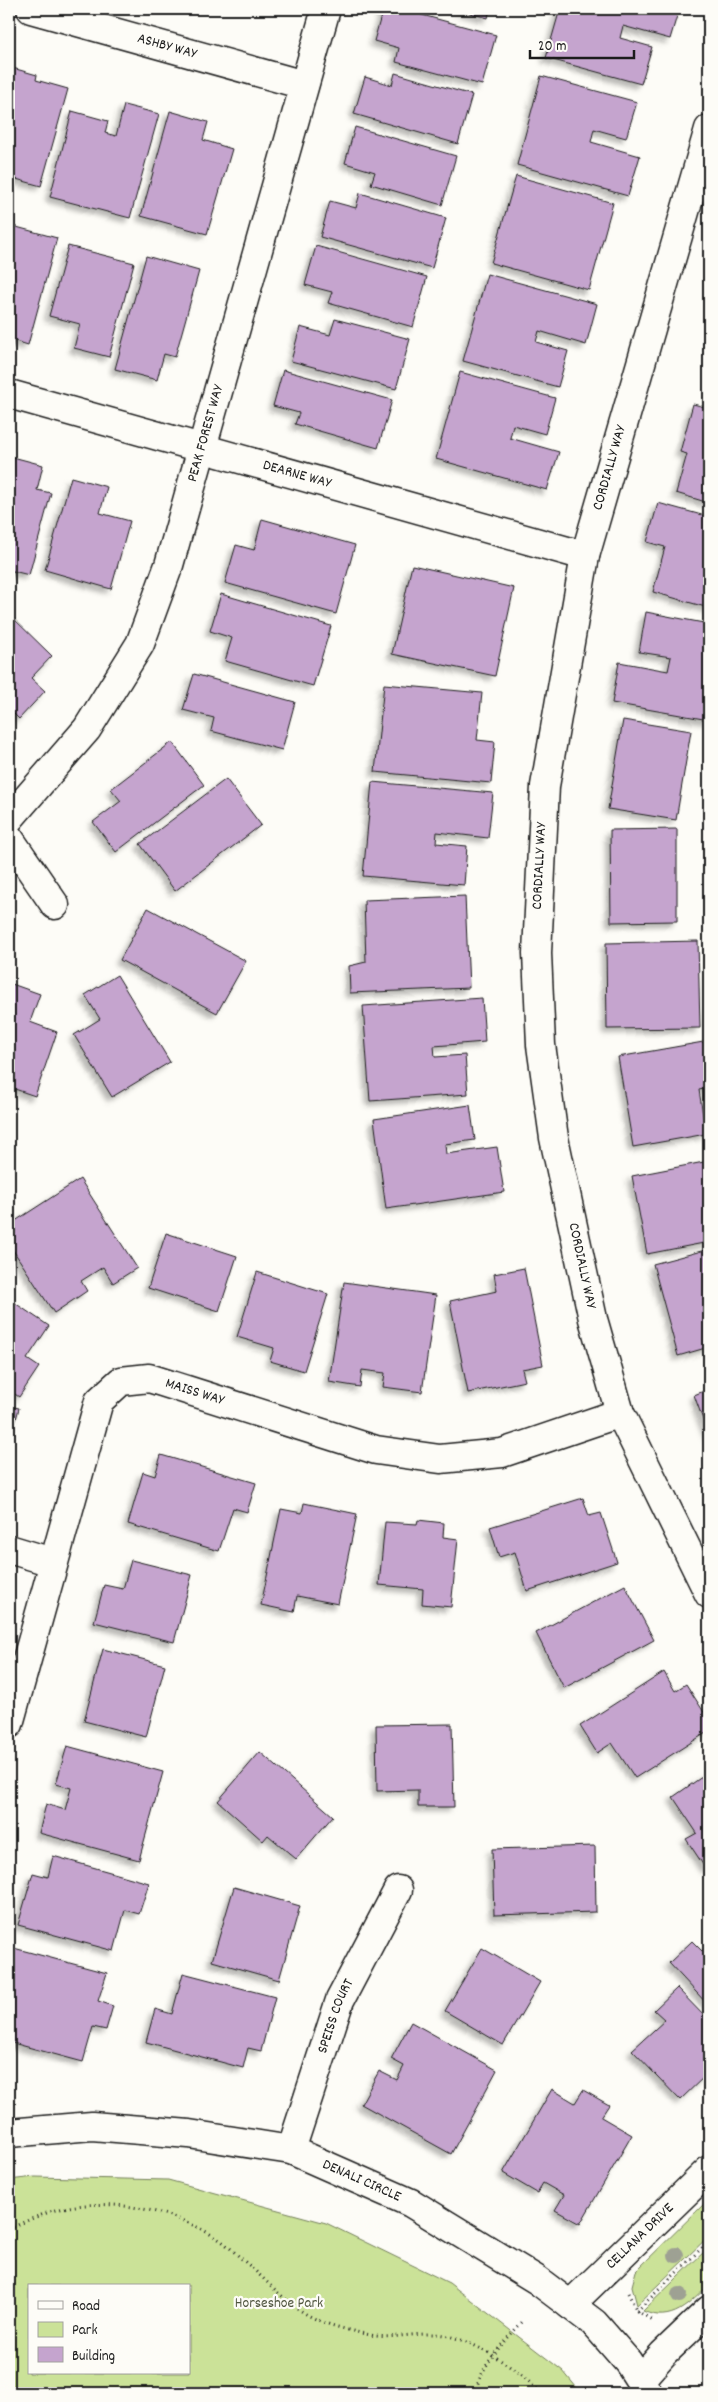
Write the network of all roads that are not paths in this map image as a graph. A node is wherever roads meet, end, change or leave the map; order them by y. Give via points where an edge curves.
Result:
1 (31, 9) edge
2 (326, 9) edge
3 (304, 85) junction
4 (709, 129) edge
5 (9, 394) edge
6 (202, 448) junction
7 (585, 556) junction
8 (9, 819) edge
9 (9, 838) edge
10 (55, 905) dead end
11 (620, 1413) junction
12 (9, 1549) edge
13 (52, 1562) junction
14 (709, 1594) edge
15 (9, 1724) edge
16 (398, 1890) dead end
17 (9, 2133) edge
18 (291, 2150) junction
19 (709, 2170) edge
20 (570, 2305) junction
21 (709, 2310) edge
22 (644, 2387) edge

1 - 3 street, ASHBY WAY
2 - 3 street, PEAK FOREST WAY
3 - 6 street, PEAK FOREST WAY
4 - 7 street, CORDIALLY WAY
5 - 6 street, DEARNE WAY
6 - 7 street, DEARNE WAY
6 - 8 street, PEAK FOREST WAY via 169,565 140,644 88,729
7 - 11 street, CORDIALLY WAY via 544,786 537,954 541,1045 554,1138 593,1319
9 - 10 street
11 - 13 street, MAISS WAY via 502,1453 440,1458 376,1450 149,1378 121,1381 99,1401
11 - 14 street, CORDIALLY WAY
12 - 13 street
13 - 15 street, MAISS WAY
16 - 18 street, SPEISS COURT via 340,2000
17 - 18 street, DENALI CIRCLE via 92,2126 189,2134
18 - 20 street, DENALI CIRCLE via 411,2203 537,2280
19 - 20 street, CELLANA DRIVE
20 - 22 street, DENALI CIRCLE via 594,2323 628,2362
21 - 22 street via 663,2354

